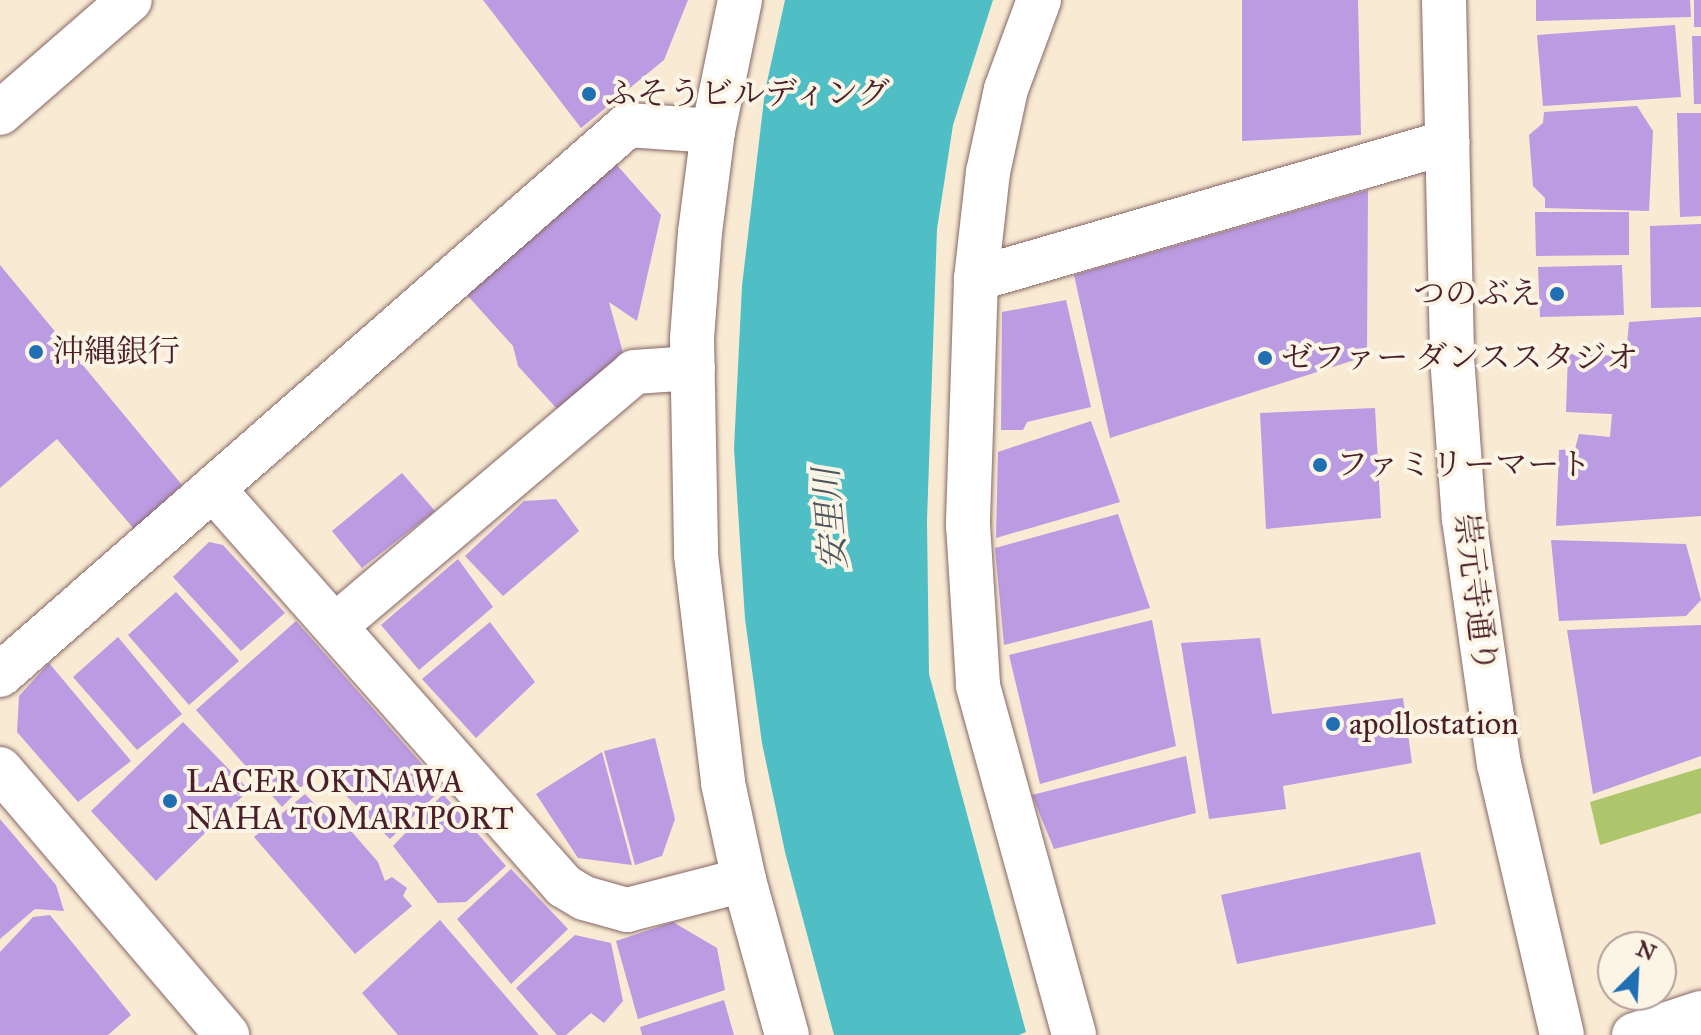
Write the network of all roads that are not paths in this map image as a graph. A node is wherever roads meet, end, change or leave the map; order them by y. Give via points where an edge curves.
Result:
1 (130, 0) edge
2 (740, 0) edge
3 (1039, 0) edge
4 (1444, 0) edge
5 (0, 113) edge
6 (713, 131) junction
7 (1447, 142) junction
8 (976, 279) junction
9 (693, 368) junction
10 (214, 490) junction
11 (335, 626) junction
12 (0, 675) edge
13 (0, 769) edge
14 (744, 880) junction
15 (1701, 1013) edge
16 (227, 1035) edge
17 (787, 1035) edge
18 (1074, 1035) edge
19 (1562, 1035) edge
20 (1634, 1035) edge

1 - 5 main road
2 - 6 main road
3 - 8 main road via 1006,89 988,172
4 - 7 main road, 崇元寺通り
6 - 9 main road via 700,232
6 - 10 main road via 628,125
7 - 8 main road
7 - 19 main road, 崇元寺通り via 1452,357 1480,648 1499,764
8 - 18 main road via 968,525 978,686
9 - 11 main road via 634,372
9 - 14 main road via 691,448 704,642 723,783
10 - 11 main road
10 - 12 main road
11 - 14 main road via 564,886 584,898 627,910
13 - 16 main road
14 - 17 main road
15 - 20 main road

